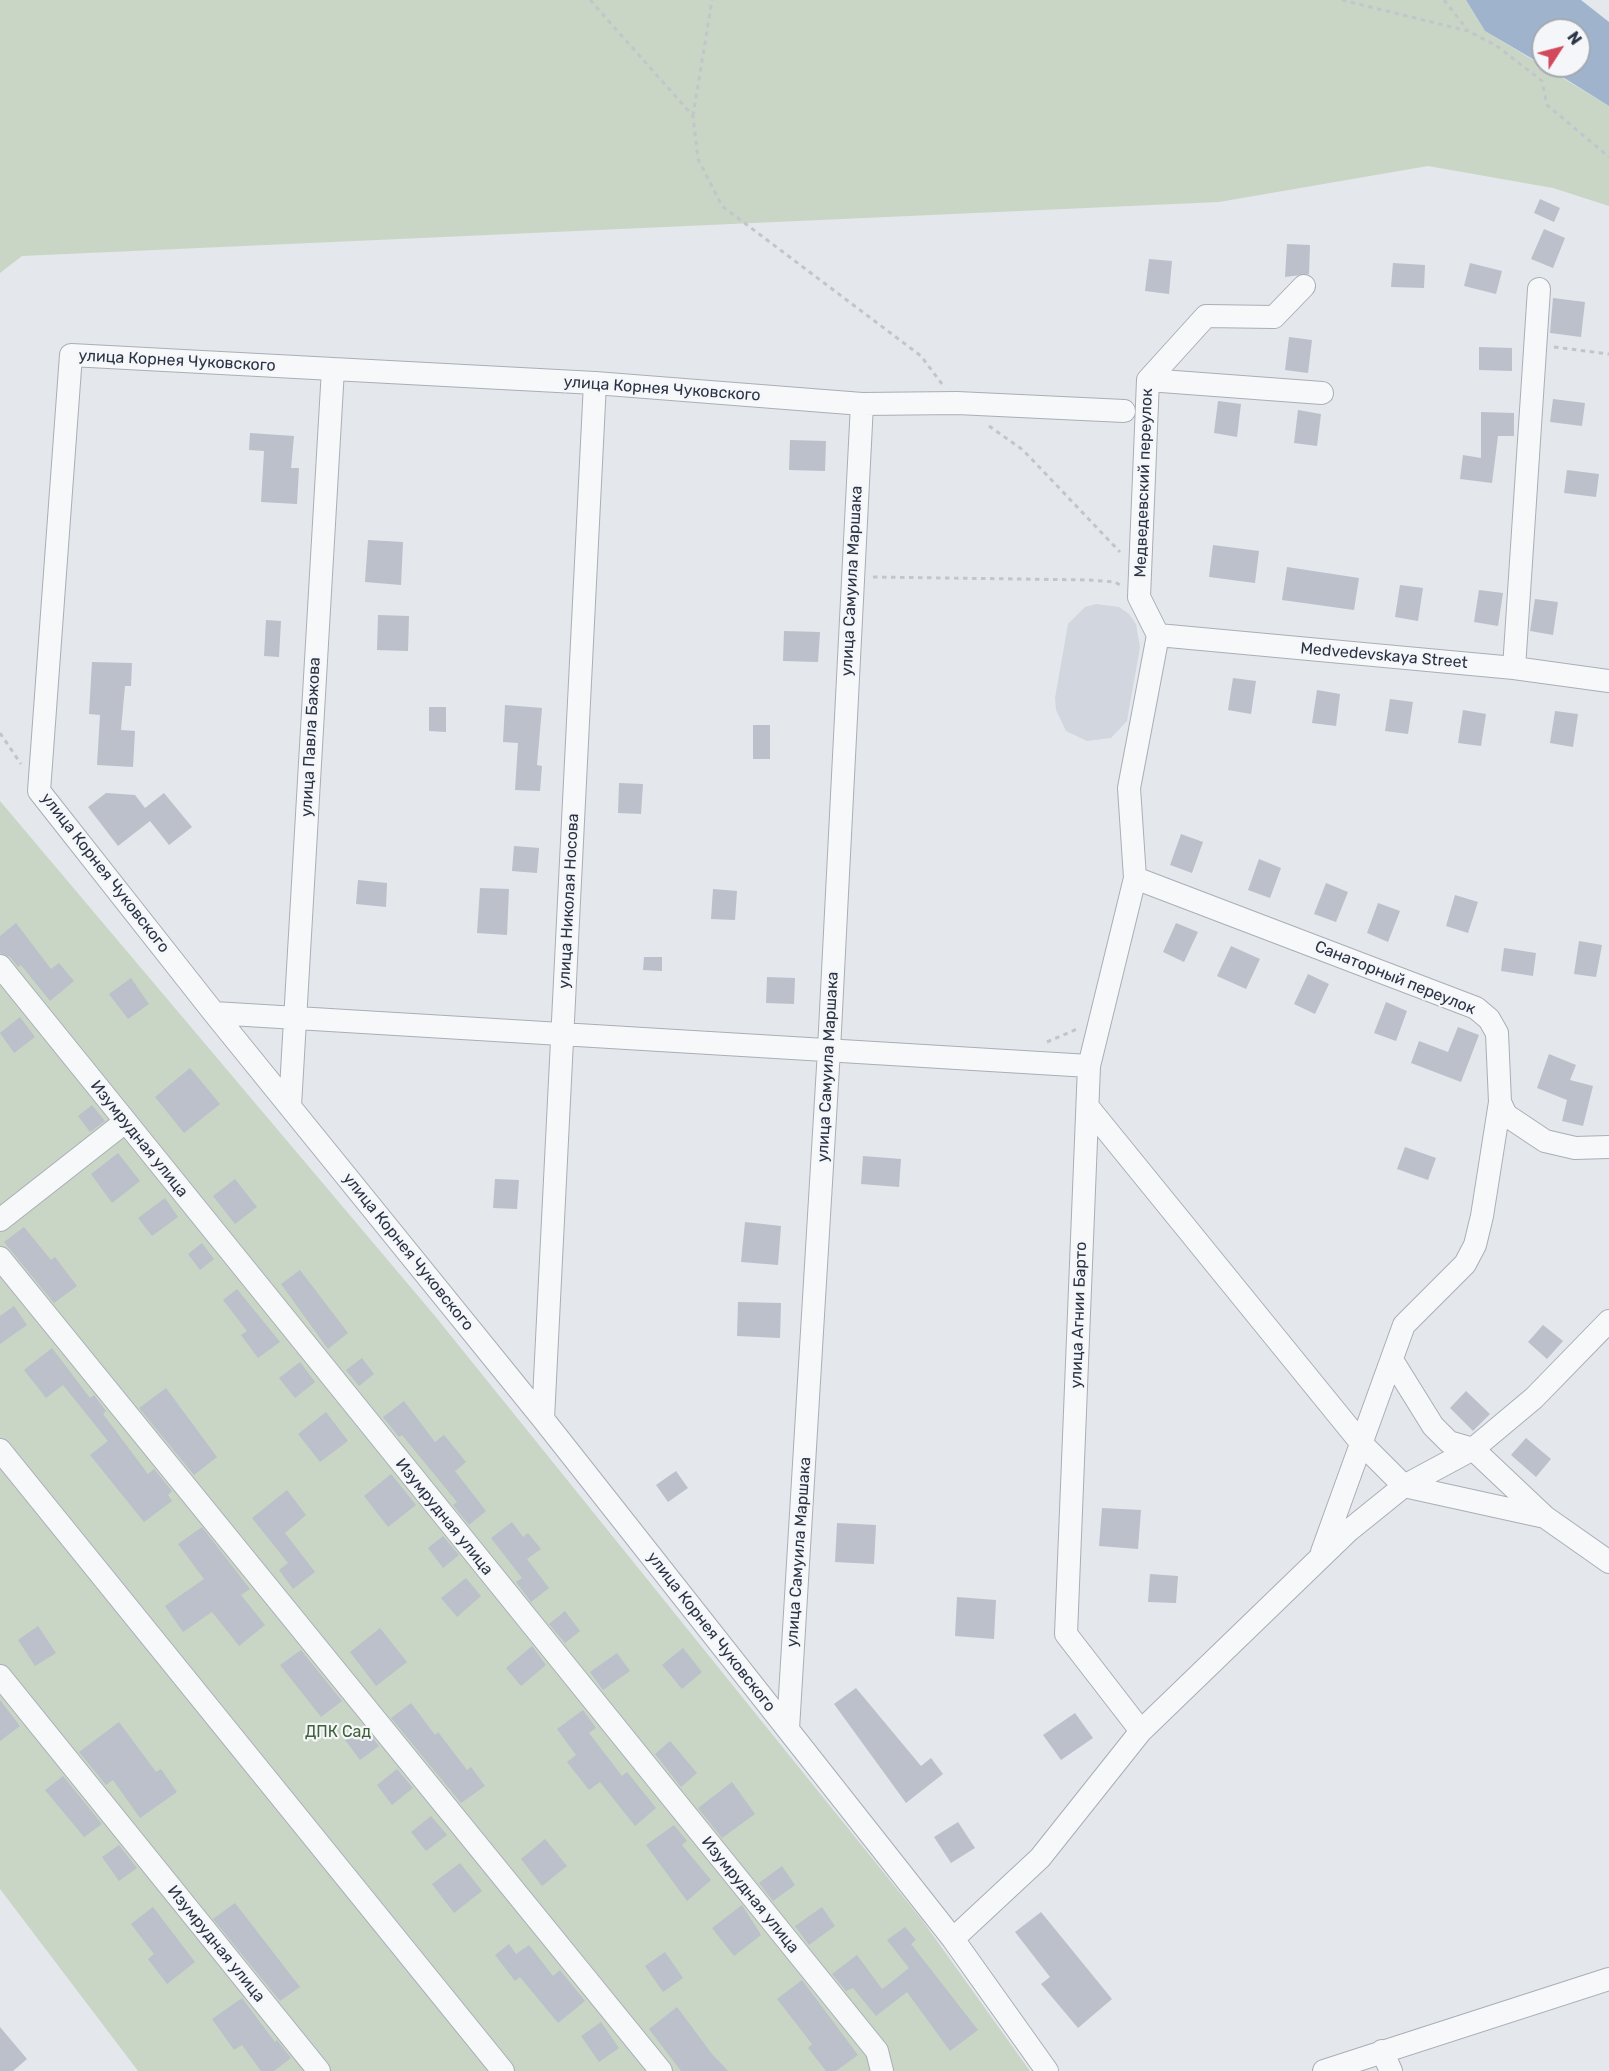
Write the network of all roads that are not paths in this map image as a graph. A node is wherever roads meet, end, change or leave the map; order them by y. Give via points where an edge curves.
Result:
1 (1304, 286) dead end
2 (1539, 289) dead end
3 (333, 369) junction
4 (1148, 380) junction
5 (595, 383) junction
6 (1322, 393) dead end
7 (862, 404) junction
8 (1124, 411) dead end
9 (1158, 635) junction
10 (1514, 668) junction
11 (1609, 681) edge
12 (1135, 878) junction
13 (0, 966) edge
14 (214, 1013) junction
15 (295, 1018) junction
16 (562, 1034) junction
17 (829, 1050) junction
18 (1089, 1066) junction
19 (1500, 1102) junction
20 (290, 1106) junction
21 (1088, 1107) junction
22 (125, 1122) junction
23 (1609, 1147) edge
24 (0, 1220) edge
25 (0, 1258) edge
26 (1609, 1321) edge
27 (1392, 1360) junction
28 (543, 1419) junction
29 (1362, 1444) junction
30 (0, 1449) edge
31 (1473, 1449) junction
32 (1404, 1486) junction
33 (1545, 1517) junction
34 (1320, 1557) junction
35 (1609, 1562) edge
36 (0, 1676) edge
37 (788, 1729) junction
38 (1141, 1731) junction
39 (953, 1939) junction
40 (1609, 1979) edge
41 (1387, 2061) edge
42 (320, 2071) edge
43 (503, 2071) edge
44 (661, 2071) edge
45 (882, 2071) edge
46 (1047, 2071) edge
47 (1324, 2071) edge

1 - 4 street, Медведевский переулок via 1274,316 1206,316
2 - 10 street
3 - 5 street, улица Корнея Чуковского
3 - 14 street, улица Корнея Чуковского via 71,355 39,790
3 - 15 street, улица Павла Бажова
4 - 6 street
4 - 9 street, Медведевский переулок via 1139,597
5 - 7 street, улица Корнея Чуковского
5 - 16 street, улица Николая Носова
7 - 8 street, улица Корнея Чуковского via 957,403
7 - 17 street, улица Самуила Маршака
9 - 10 street, Medvedevskaya Street
9 - 12 street, улица Агнии Барто via 1129,788
10 - 11 street, Medvedevskaya Street
12 - 18 street, улица Агнии Барто
12 - 19 street, Санаторный переулок via 1476,1008 1489,1018 1497,1033
13 - 22 street, Изумрудная улица
14 - 15 street
14 - 20 street, улица Корнея Чуковского
15 - 16 street
15 - 20 street, улица Павла Бажова
16 - 17 street
16 - 28 street, улица Николая Носова
17 - 18 street
17 - 37 street, улица Самуила Маршака
18 - 21 street, улица Агнии Барто
19 - 23 street via 1506,1116 1545,1141 1575,1148
19 - 27 street, Санаторный переулок via 1474,1245 1465,1264 1404,1325
20 - 28 street, улица Корнея Чуковского
21 - 29 street
21 - 38 street, улица Агнии Барто via 1066,1634
22 - 24 street
22 - 45 street, Изумрудная улица via 877,2052
25 - 44 street
26 - 31 street via 1534,1398
27 - 29 street, Санаторный переулок
27 - 31 street via 1433,1426 1449,1442
28 - 37 street, улица Корнея Чуковского
29 - 32 street
29 - 34 street, Санаторный переулок
30 - 43 street
31 - 32 street
31 - 33 street
32 - 33 street
32 - 34 street
33 - 35 street
34 - 38 street
36 - 42 street, Изумрудная улица
37 - 39 street, улица Корнея Чуковского
38 - 39 street via 1040,1858
39 - 46 street, улица Корнея Чуковского
40 - 41 street
41 - 47 street

